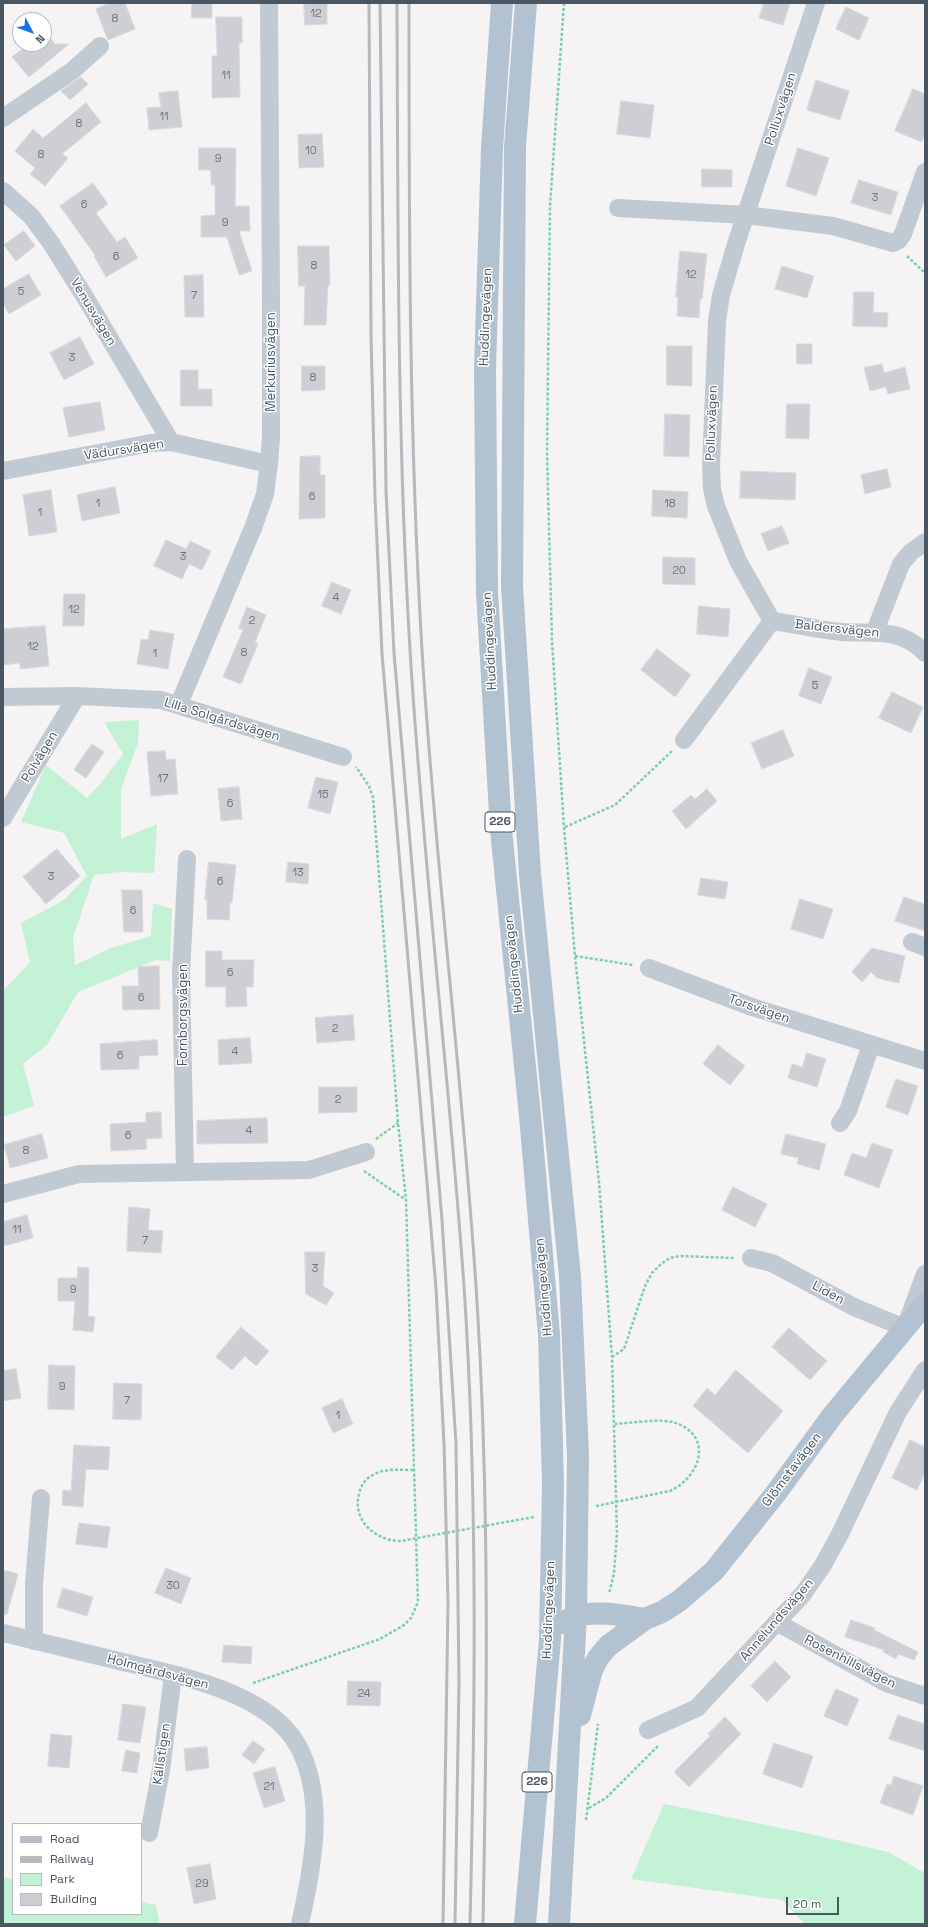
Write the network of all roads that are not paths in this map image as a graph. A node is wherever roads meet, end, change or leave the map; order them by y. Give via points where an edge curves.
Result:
1 (269, 3) edge
2 (502, 3) edge
3 (526, 3) edge
4 (816, 3) edge
5 (100, 46) dead end
6 (3, 118) edge
7 (925, 172) edge
8 (3, 191) edge
9 (618, 208) dead end
10 (746, 215) junction
11 (171, 442) junction
12 (269, 464) junction
13 (3, 471) edge
14 (925, 542) edge
15 (772, 621) junction
16 (876, 631) junction
17 (925, 653) edge
18 (77, 696) junction
19 (3, 697) edge
20 (179, 704) junction
21 (684, 740) road end
22 (343, 757) road end
23 (3, 818) edge
24 (187, 859) dead end
25 (649, 968) road end
26 (871, 1045) junction
27 (925, 1060) edge
28 (840, 1123) dead end
29 (366, 1152) road end
30 (185, 1172) junction
31 (3, 1194) edge
32 (751, 1258) road end
33 (925, 1274) edge
34 (925, 1304) edge
35 (905, 1328) junction
36 (925, 1370) edge
37 (41, 1498) dead end
38 (576, 1616) junction
39 (645, 1619) junction
40 (778, 1623) junction
41 (3, 1633) edge
42 (550, 1639) junction
43 (34, 1641) junction
44 (173, 1674) junction
45 (925, 1696) edge
46 (648, 1730) road end
47 (569, 1758) junction
48 (149, 1833) dead end
49 (300, 1924) edge
50 (525, 1924) edge
51 (559, 1924) edge

1 - 12 street, Merkuriusvägen
2 - 42 main road, Huddingevägen / 226 via 492,148 485,360 487,592 501,830 549,1335 553,1485
3 - 38 main road, Huddingevägen / 226 via 515,147 512,586 530,874 570,1276 578,1456
4 - 10 street, Polluxvägen
5 - 6 street via 72,71
7 - 10 street via 903,234 893,244 833,226
8 - 11 street, Venusvägen via 31,216 51,244
9 - 10 street
10 - 15 street, Polluxvägen via 716,321 712,489 716,506 738,561
11 - 12 street, Vädursvägen
11 - 13 street, Vädursvägen via 151,443
12 - 20 street, Merkuriusvägen via 265,494 253,528
14 - 16 street via 911,552 901,564
15 - 16 street, Baldersvägen via 842,632
15 - 21 street
16 - 17 street, Baldersvägen via 916,644
18 - 19 street, Lilla Solgårdsvägen
18 - 20 street, Lilla Solgårdsvägen via 161,700
18 - 23 street, Polvägen
20 - 22 street, Lilla Solgårdsvägen via 199,713
24 - 30 street, Fornborgsvägen via 181,972
25 - 26 street, Torsvägen via 752,1007
26 - 27 street, Torsvägen
26 - 28 street via 848,1111
29 - 30 street via 309,1170
30 - 31 street via 79,1174
32 - 35 street, Liden via 772,1263 854,1306
33 - 35 street
34 - 35 main road, Glömstavägen
35 - 39 main road, Glömstavägen via 832,1416 714,1570 680,1601
36 - 40 street, Annelundsvägen via 898,1412 823,1566
37 - 43 street via 34,1583
38 - 39 main road via 608,1614
38 - 42 main road via 567,1619
38 - 47 main road, Huddingevägen / 226
39 - 47 main road, Glömstavägen via 608,1646 598,1658 592,1670
40 - 45 street, Rosenhillsvägen via 886,1683
40 - 46 street, Annelundsvägen via 697,1708
41 - 43 street, Holmgårdsvägen
42 - 50 main road, Huddingevägen / 226
43 - 44 street, Holmgårdsvägen
44 - 48 street, Källstigen via 161,1770
44 - 49 street, Holmgårdsvägen via 201,1682 241,1699 271,1717 298,1746 305,1762 313,1802 312,1860
47 - 51 main road, Huddingevägen / 226

